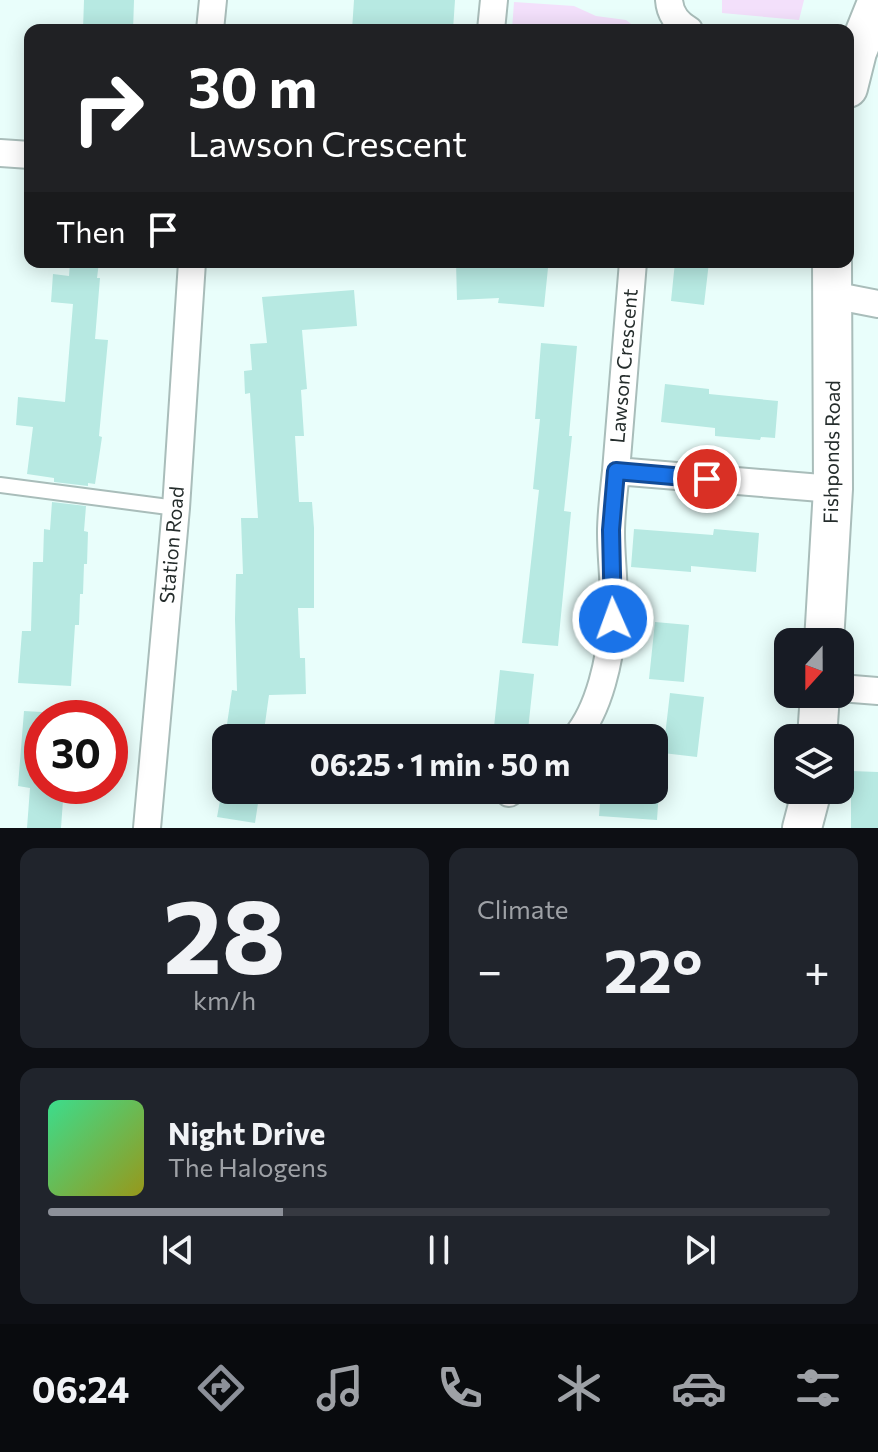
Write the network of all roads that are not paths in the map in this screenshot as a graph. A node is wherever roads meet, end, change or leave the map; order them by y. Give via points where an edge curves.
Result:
1 (213, 0) edge
2 (494, 0) edge
3 (669, 0) edge
4 (878, 0) edge
5 (211, 24) edge
6 (492, 24) edge
7 (680, 24) edge
8 (854, 47) edge
9 (0, 153) edge
10 (24, 155) edge
11 (192, 268) edge
12 (633, 268) edge
13 (832, 278) edge
14 (878, 304) edge
15 (616, 471) junction
16 (0, 485) edge
17 (833, 489) junction
18 (176, 508) junction
19 (825, 628) edge
20 (854, 689) edge
21 (878, 691) edge
22 (586, 724) edge
23 (808, 804) edge
24 (147, 828) edge
25 (802, 828) edge

1 - 5 street
2 - 6 street
3 - 7 street
4 - 8 street
9 - 10 street
11 - 18 street, Station Road
12 - 15 street, Lawson Crescent
13 - 14 street
13 - 17 street, Fishponds Road
15 - 17 street, Lawson Crescent
15 - 22 street, Lawson Crescent via 613,619 600,690
16 - 18 lane
17 - 19 street, Fishponds Road
18 - 24 street, Station Road
20 - 21 street
23 - 25 street

